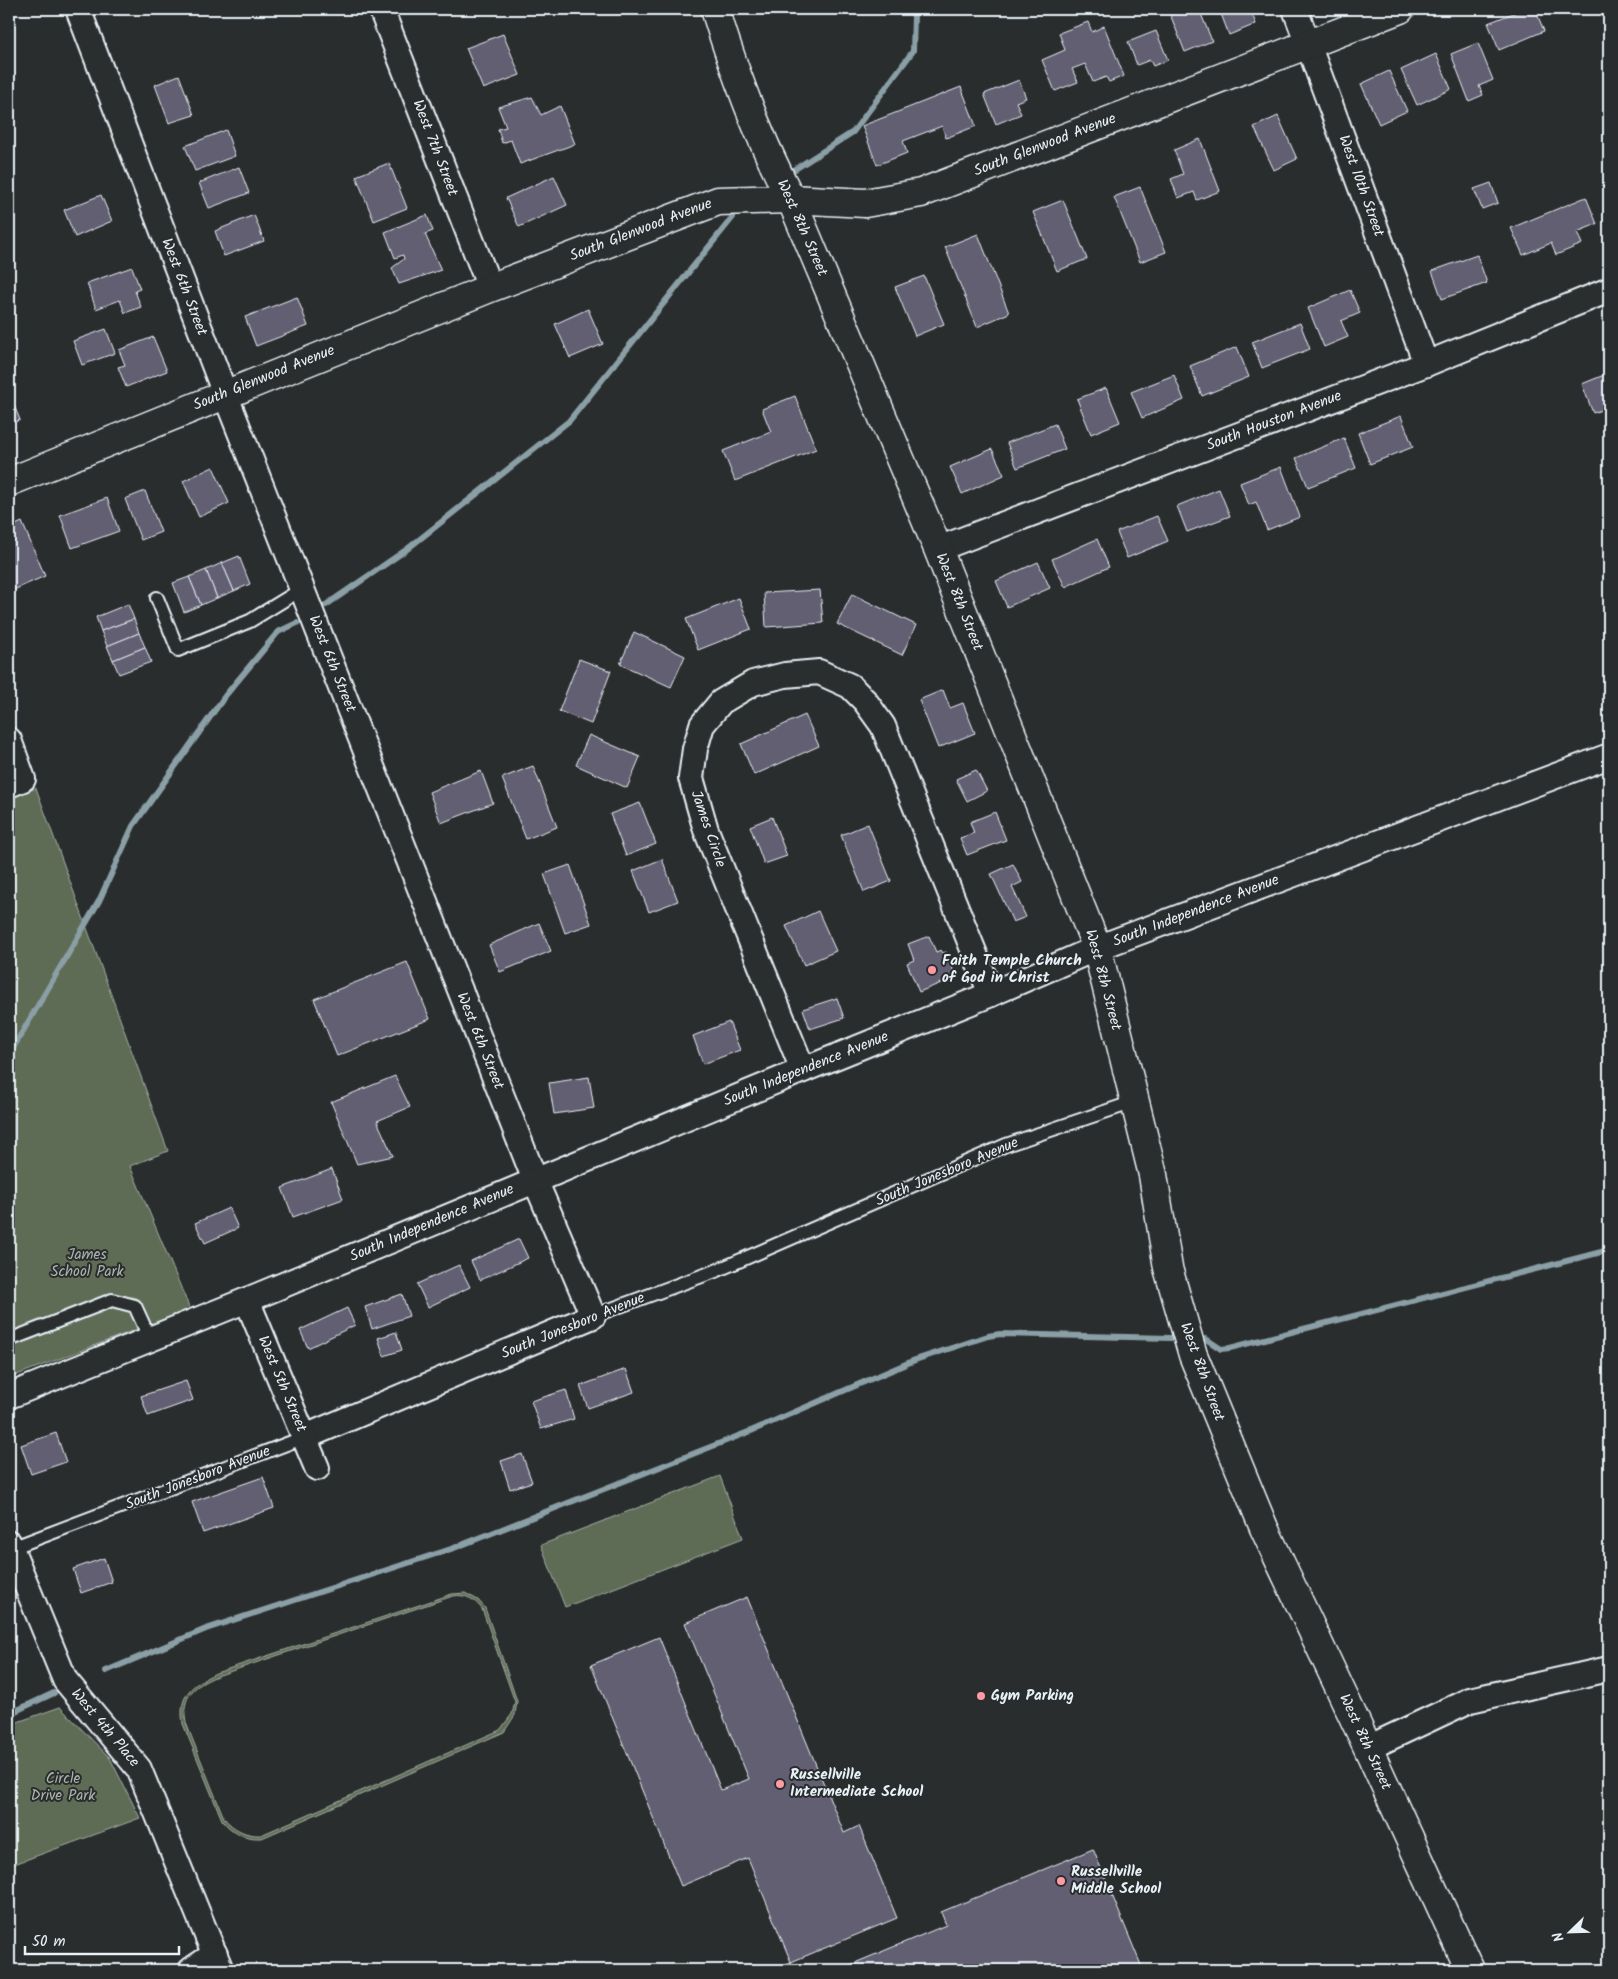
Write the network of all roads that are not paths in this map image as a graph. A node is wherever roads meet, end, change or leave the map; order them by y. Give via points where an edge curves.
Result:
1 (78, 9) edge
2 (380, 9) edge
3 (715, 9) edge
4 (1295, 9) edge
5 (1400, 9) edge
6 (1308, 43) junction
7 (791, 199) junction
8 (490, 288) junction
9 (1609, 290) edge
10 (1426, 364) junction
11 (225, 394) junction
12 (9, 482) edge
13 (938, 549) junction
14 (302, 589) junction
15 (157, 598) dead end
16 (9, 740) edge
17 (1609, 756) edge
18 (16, 782) edge
19 (1097, 948) junction
20 (991, 994) junction
21 (803, 1070) junction
22 (1134, 1102) junction
23 (535, 1180) junction
24 (247, 1300) junction
25 (593, 1316) junction
26 (150, 1339) junction
27 (9, 1340) edge
28 (9, 1396) edge
29 (305, 1437) junction
30 (317, 1468) dead end
31 (9, 1547) edge
32 (1609, 1669) edge
33 (1368, 1748) junction
34 (218, 1962) edge
35 (1466, 1964) edge
36 (191, 1970) edge

1 - 11 street, West 6th Street
2 - 8 street, West 7th Street
3 - 7 street, West 8th Street via 750,109 772,164
4 - 6 street, West 10th Street
5 - 6 street, South Glenwood Avenue
6 - 7 street, South Glenwood Avenue via 921,193 865,203
6 - 10 street, West 10th Street
7 - 8 street, South Glenwood Avenue via 718,201
7 - 13 street, West 8th Street
8 - 11 street, South Glenwood Avenue
9 - 10 street, South Houston Avenue
10 - 13 street, South Houston Avenue
11 - 12 street, South Glenwood Avenue
11 - 14 street, West 6th Street
13 - 19 street, West 8th Street
14 - 15 lane via 250,621 178,650
14 - 23 street, West 6th Street
16 - 18 street
17 - 19 street, South Independence Avenue
19 - 20 street, South Independence Avenue
19 - 22 street, West 8th Street
20 - 21 street, South Independence Avenue
20 - 21 street, James Circle via 883,726 865,701 850,686 819,672 785,675 753,684 721,702 702,725 691,778 706,830
21 - 23 street, South Independence Avenue
22 - 25 lane, South Jonesboro Avenue via 1006,1146 718,1270
22 - 33 street, West 8th Street via 1153,1175 1168,1268 1193,1355 1264,1528
23 - 24 street, South Independence Avenue
23 - 25 street, West 6th Street
24 - 26 street, South Independence Avenue
24 - 29 street, West 5th Street
25 - 29 street, South Jonesboro Avenue
26 - 27 lane via 135,1306 112,1300
26 - 28 street, South Independence Avenue
29 - 30 street, West 5th Street
29 - 31 lane, South Jonesboro Avenue
31 - 34 street, West 4th Place via 65,1680 139,1769
32 - 33 street via 1470,1700
33 - 35 street, West 8th Street
34 - 36 street

